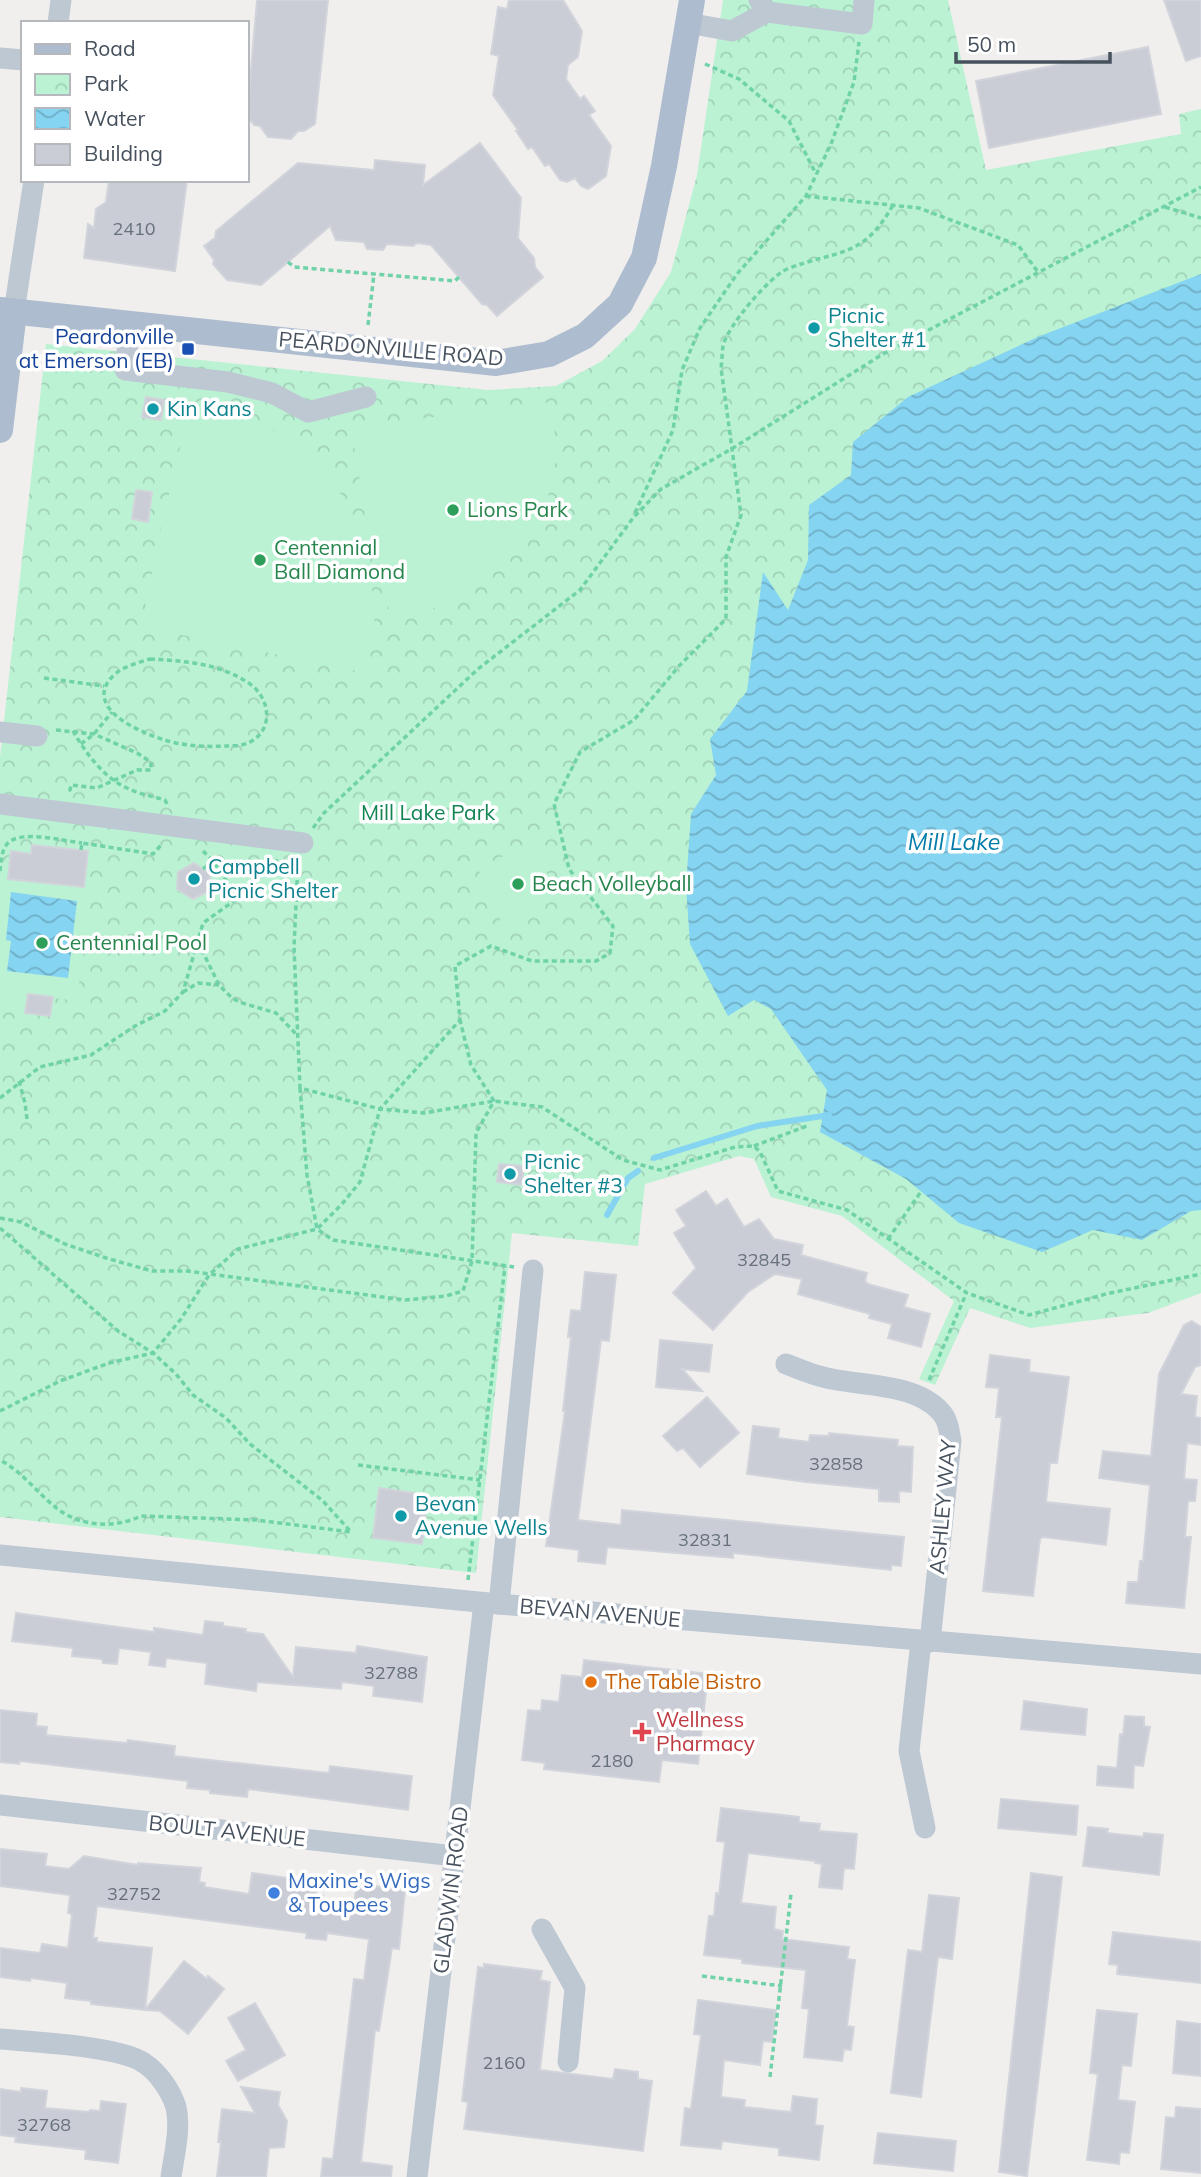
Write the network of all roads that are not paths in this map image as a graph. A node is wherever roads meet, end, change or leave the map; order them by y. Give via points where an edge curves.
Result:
1 (61, 0) edge
2 (864, 0) edge
3 (763, 6) edge
4 (690, 12) edge
5 (58, 21) edge
6 (0, 58) edge
7 (21, 60) edge
8 (34, 182) edge
9 (7, 311) edge
10 (130, 324) junction
11 (366, 397) dead end
12 (0, 430) edge
13 (0, 732) edge
14 (45, 732) road end
15 (0, 804) edge
16 (303, 843) road end
17 (533, 1269) dead end
18 (786, 1364) dead end
19 (0, 1555) edge
20 (483, 1603) junction
21 (926, 1642) junction
22 (1201, 1664) edge
23 (0, 1805) edge
24 (925, 1828) dead end
25 (455, 1856) junction
26 (542, 1929) dead end
27 (0, 2039) edge
28 (568, 2062) dead end
29 (171, 2177) edge
30 (417, 2177) edge

1 - 5 street
2 - 3 street via 862,24
3 - 4 street via 732,31
4 - 10 main road, PEARDONVILLE ROAD via 644,258 620,304 585,336 549,354 496,363
6 - 7 street
8 - 9 street
9 - 10 main road, PEARDONVILLE ROAD
9 - 12 main road
10 - 11 street via 125,370 228,382 272,393 309,412
13 - 14 street
15 - 16 street via 175,819
17 - 20 street, GLADWIN ROAD
18 - 21 street, ASHLEY WAY via 828,1379 906,1392 940,1411 948,1424 951,1441
19 - 20 street, BEVAN AVENUE
20 - 21 street, BEVAN AVENUE
20 - 25 street, GLADWIN ROAD
21 - 22 street, BEVAN AVENUE
21 - 24 street, ASHLEY WAY via 909,1751
23 - 25 street, BOULT AVENUE
25 - 30 street, GLADWIN ROAD
26 - 28 street via 575,1988
27 - 29 street via 117,2052 144,2062 163,2081 176,2106

